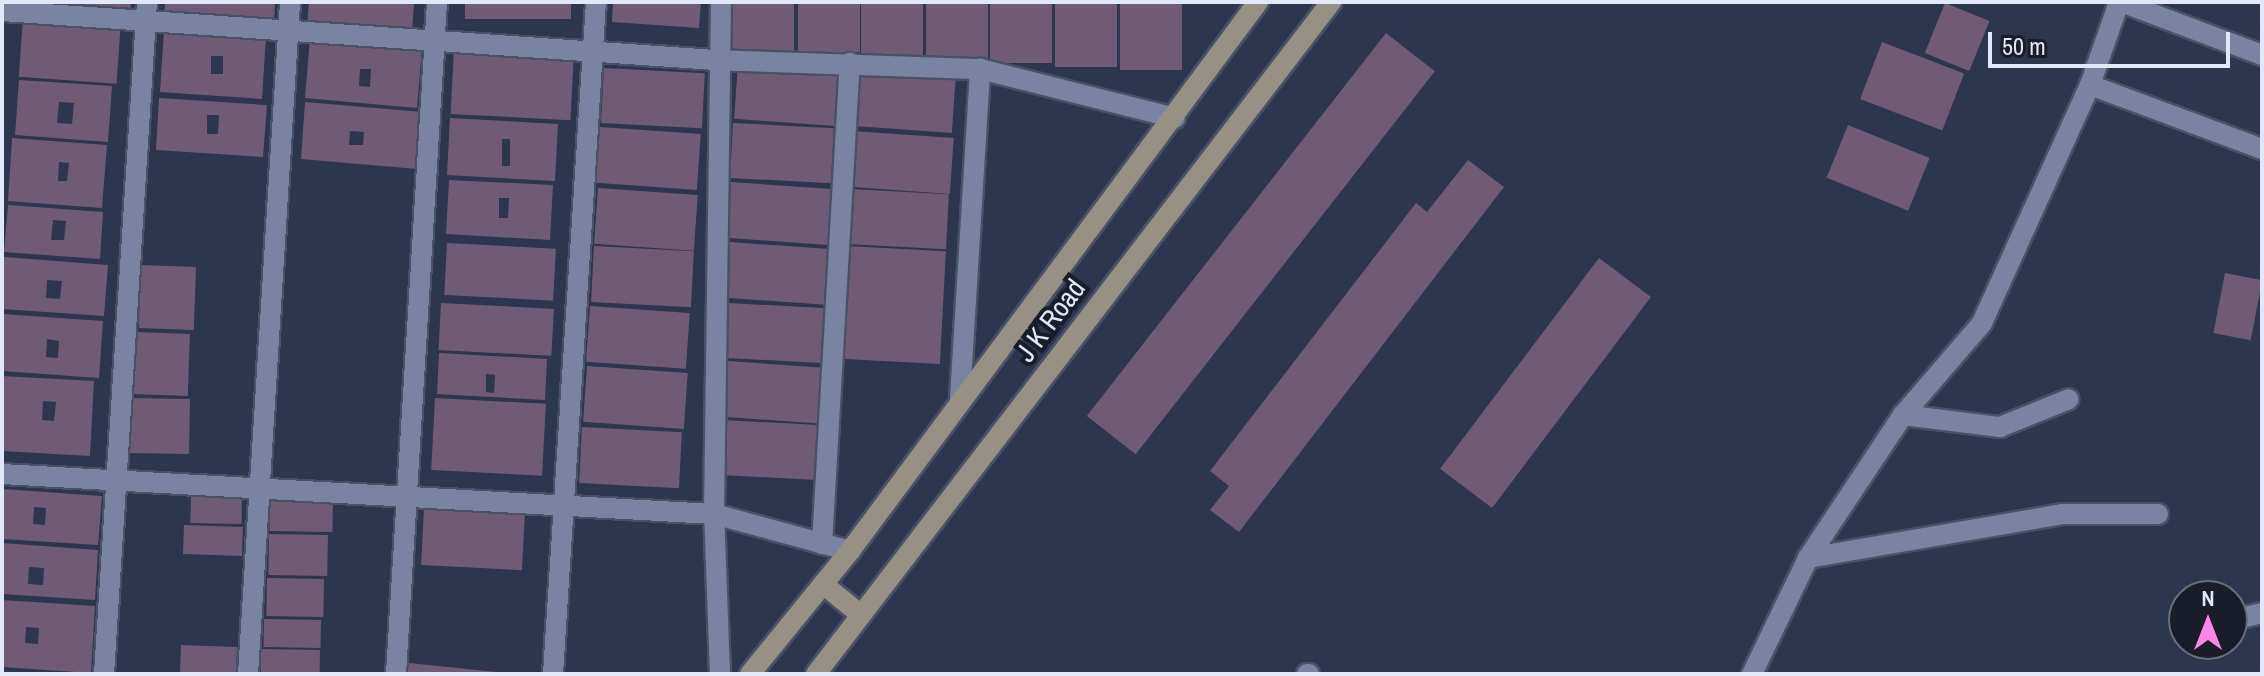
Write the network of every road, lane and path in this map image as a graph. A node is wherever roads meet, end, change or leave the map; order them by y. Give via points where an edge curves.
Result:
1 (290, 2) edge
2 (437, 2) edge
3 (596, 2) edge
4 (721, 2) edge
5 (1258, 2) edge
6 (1331, 2) edge
7 (2120, 2) edge
8 (2, 11) edge
9 (147, 11) edge
10 (288, 29) junction
11 (435, 40) junction
12 (594, 51) junction
13 (2262, 55) edge
14 (716, 60) junction
15 (850, 63) junction
16 (980, 69) junction
17 (2090, 85) junction
18 (1175, 118) junction
19 (2262, 149) edge
20 (960, 398) junction
21 (2069, 399) dead end
22 (1903, 415) junction
23 (2, 474) edge
24 (115, 480) junction
25 (255, 491) junction
26 (408, 496) junction
27 (559, 505) junction
28 (714, 514) junction
29 (2158, 514) dead end
30 (822, 544) junction
31 (850, 551) junction
32 (1808, 558) junction
33 (823, 584) junction
34 (861, 615) junction
35 (104, 674) edge
36 (248, 674) edge
37 (396, 674) edge
38 (553, 674) edge
39 (720, 674) edge
40 (750, 674) edge
41 (816, 674) edge
42 (1752, 674) edge

1 - 10 street
2 - 11 street
3 - 12 street
4 - 14 street
5 - 18 main road, J K Road
6 - 34 main road, J K Road
7 - 13 street
7 - 17 street
8 - 9 street
9 - 10 street
9 - 24 street
10 - 11 street
10 - 25 street
11 - 12 street
11 - 26 street
12 - 14 street
12 - 27 street
14 - 15 street
14 - 28 street
15 - 16 street
15 - 30 street
16 - 18 street
16 - 20 street
17 - 19 street
17 - 22 street via 1982,323
18 - 20 main road, J K Road
20 - 31 main road, J K Road
21 - 22 street via 2000,427
22 - 32 street
23 - 24 street
24 - 25 street
24 - 35 street
25 - 26 street
25 - 36 street
26 - 27 street
26 - 37 street
27 - 28 street
27 - 38 street
28 - 30 street
28 - 39 street
29 - 32 street via 2062,514
30 - 31 street
31 - 33 main road, J K Road
32 - 42 street
33 - 34 main road
33 - 40 main road, J K Road
34 - 41 main road, J K Road

